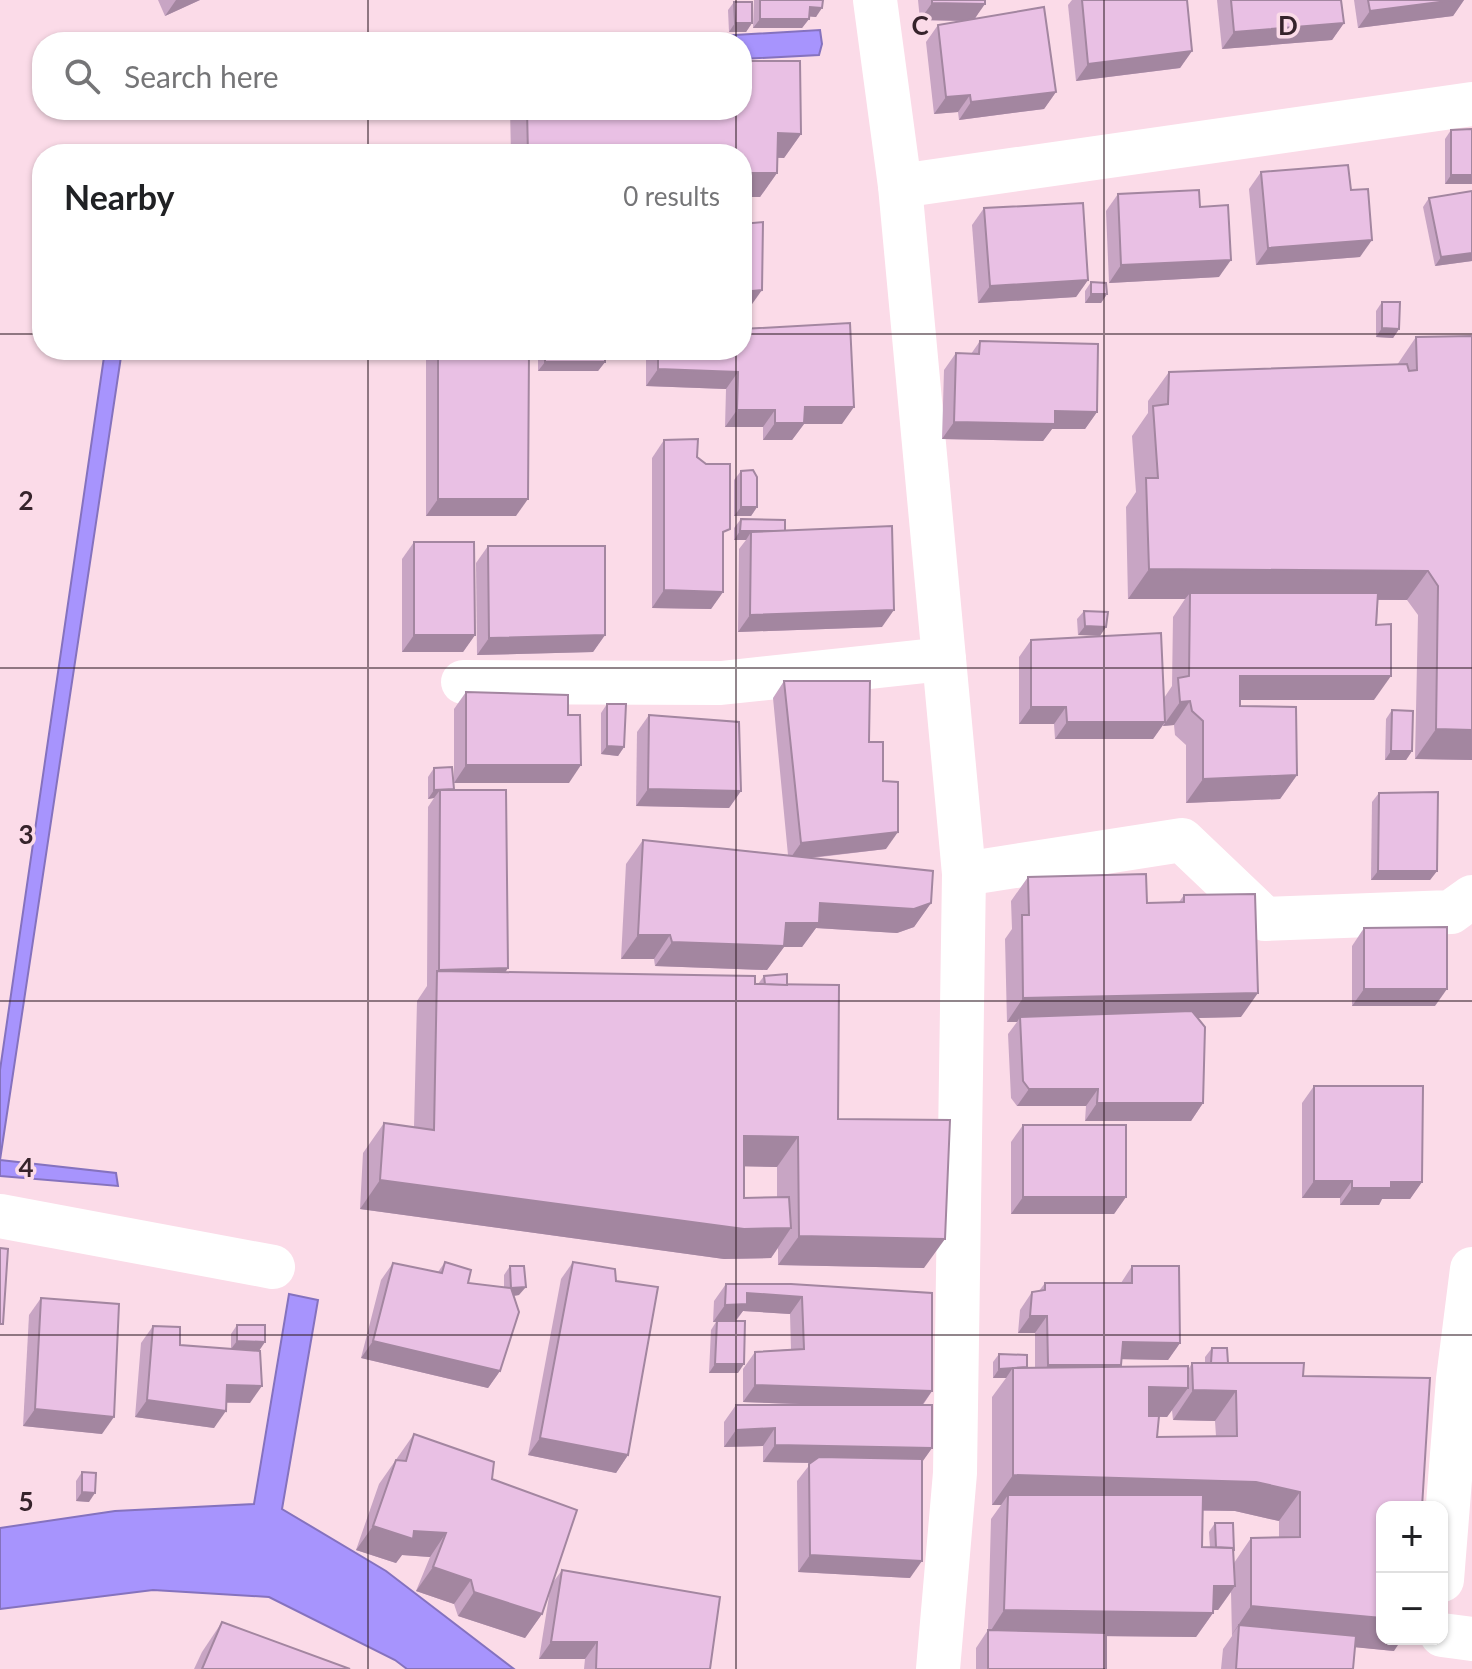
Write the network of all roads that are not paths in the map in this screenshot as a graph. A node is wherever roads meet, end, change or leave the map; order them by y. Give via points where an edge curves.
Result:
1 (875, 0) edge
2 (1472, 104) edge
3 (900, 186) junction
4 (944, 659) junction
5 (463, 682) dead end
6 (964, 874) junction
7 (1472, 897) edge
8 (0, 1216) edge
9 (273, 1267) dead end
10 (1472, 1269) edge
11 (1443, 1573) edge
12 (1448, 1636) edge
13 (1472, 1639) edge
14 (938, 1669) edge

1 - 3 street
2 - 3 street
3 - 4 street
4 - 5 street via 721,683
4 - 6 street
6 - 7 street via 1182,840 1265,919 1451,912
6 - 14 street via 955,1473
8 - 9 street
10 - 11 street
12 - 13 street

